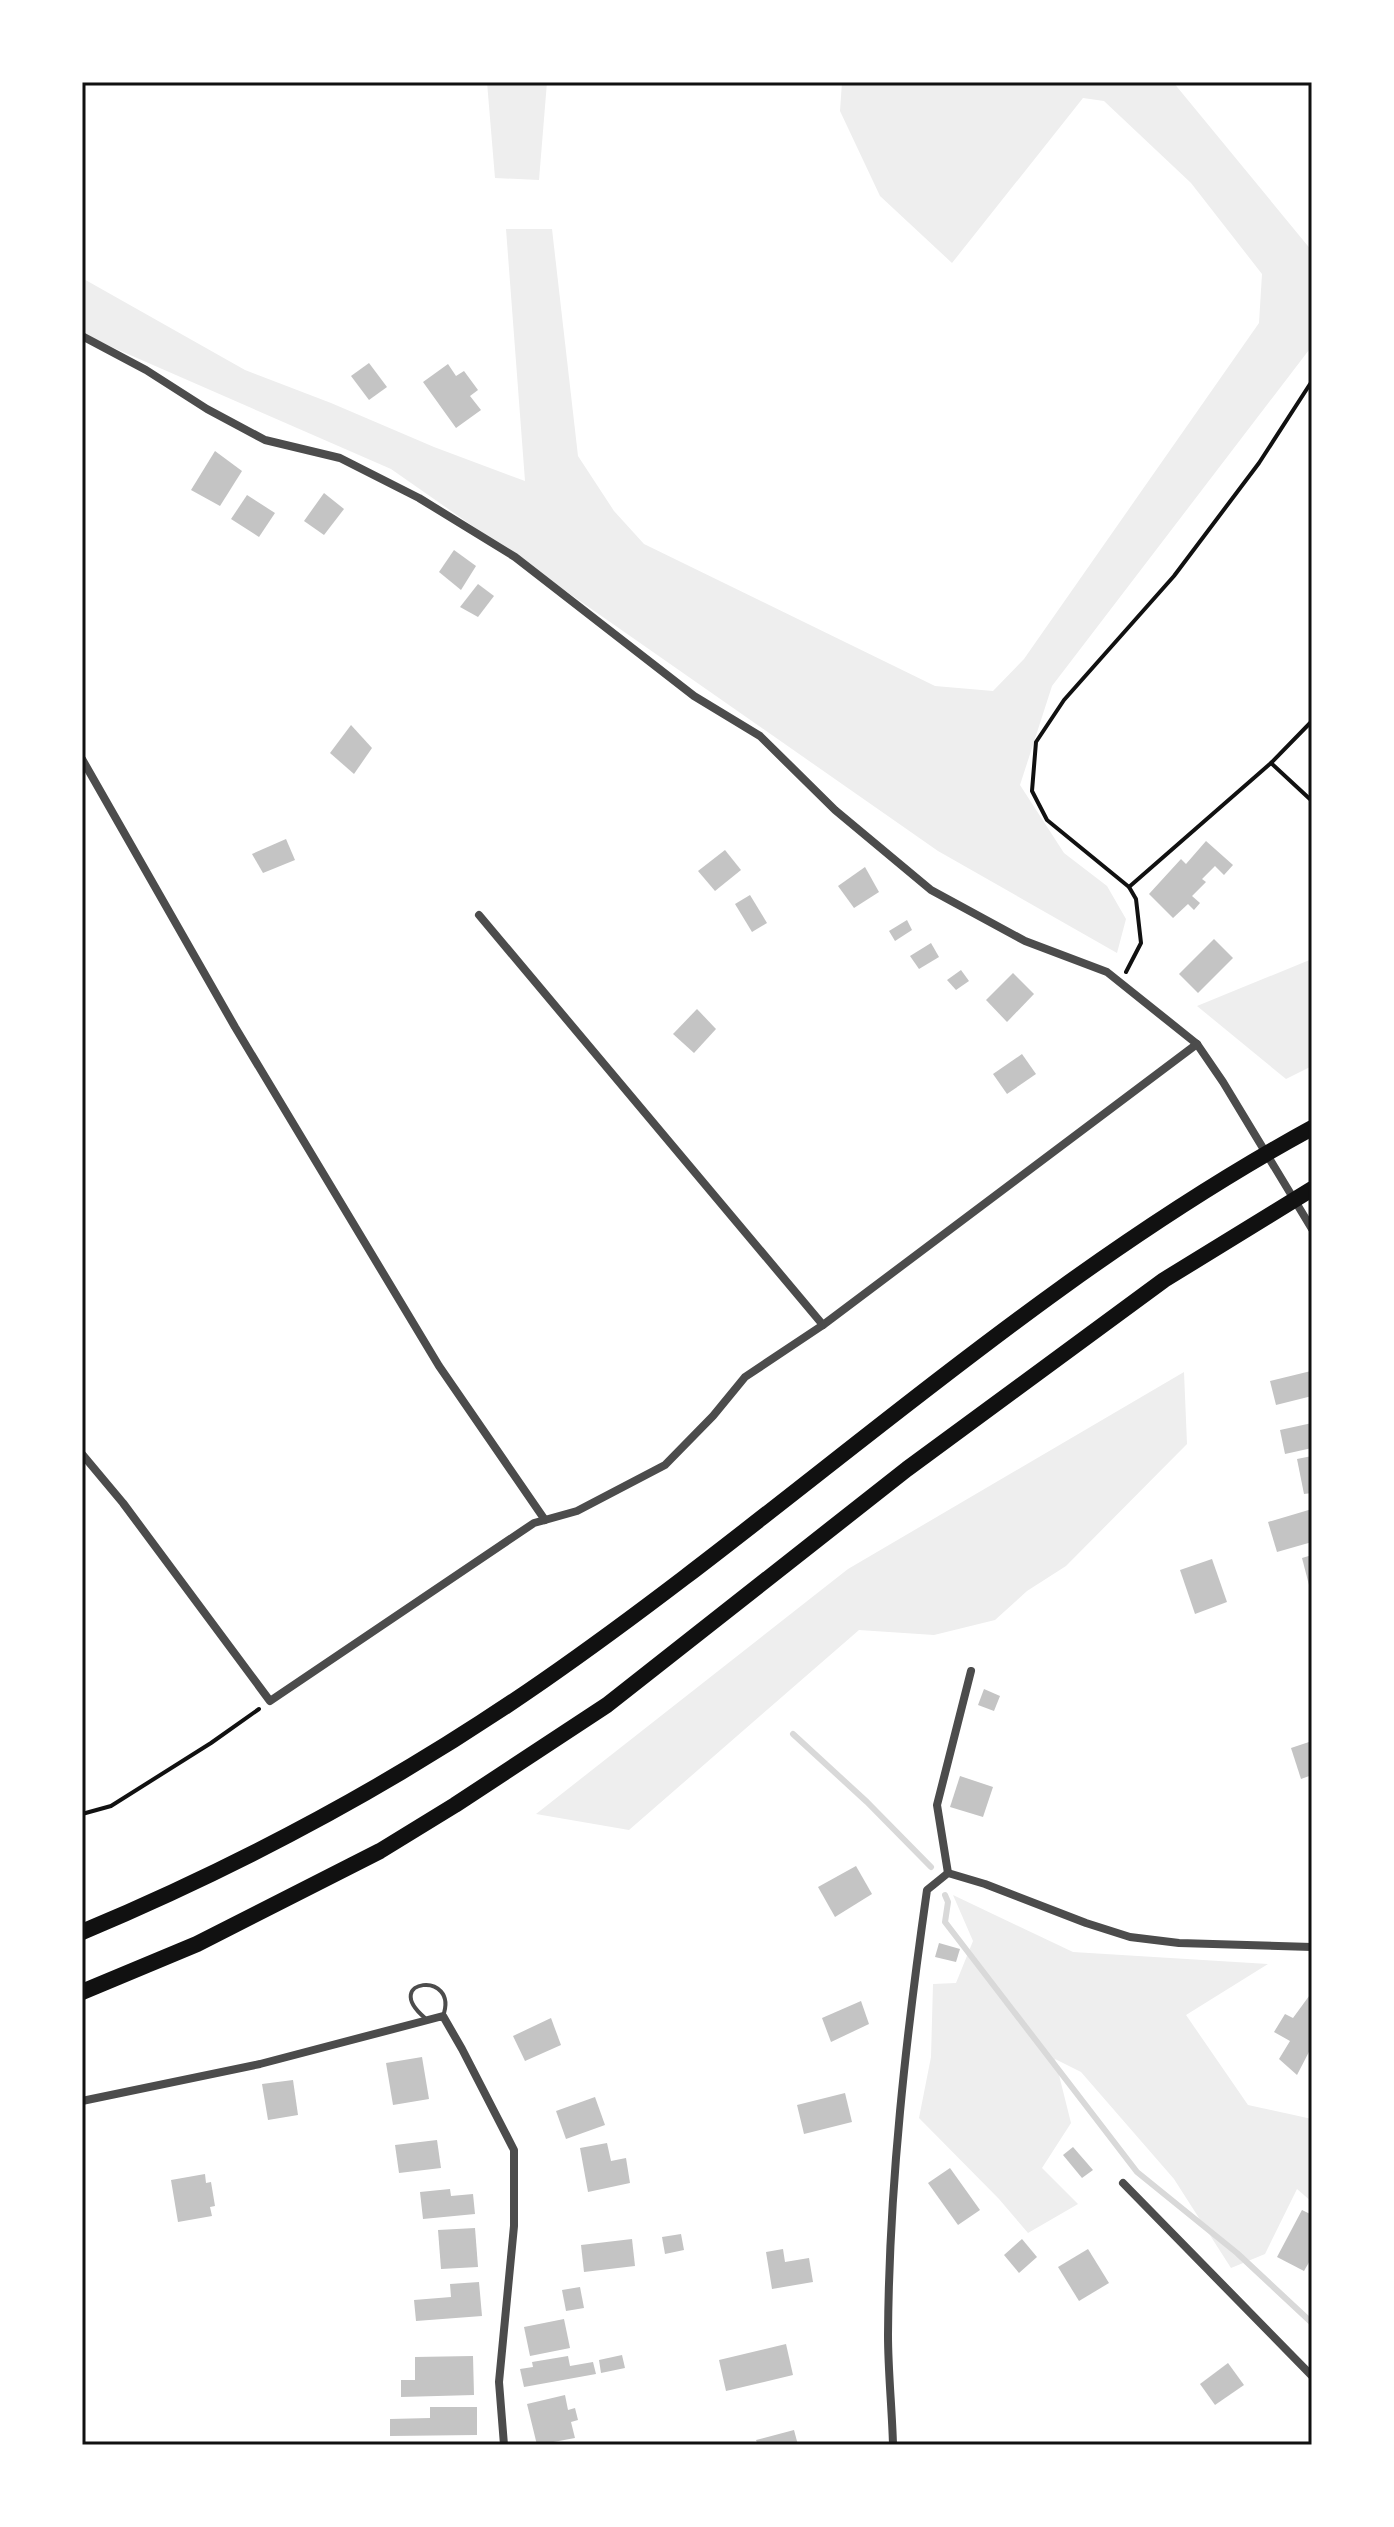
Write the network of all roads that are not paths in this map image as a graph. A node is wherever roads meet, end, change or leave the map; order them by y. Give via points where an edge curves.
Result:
1 (82, 336) edge
2 (82, 759) edge
3 (479, 915) dead end
4 (1197, 1044) junction
5 (1312, 1128) edge
6 (1312, 1189) edge
7 (1312, 1229) edge
8 (823, 1325) junction
9 (82, 1454) edge
10 (545, 1520) junction
11 (971, 1671) dead end
12 (948, 1873) junction
13 (82, 1932) edge
14 (1312, 1947) edge
15 (82, 1992) edge
16 (443, 2016) junction
17 (427, 2020) junction
18 (82, 2101) edge
19 (1123, 2183) dead end
20 (1312, 2376) edge
21 (504, 2445) edge
22 (893, 2445) edge

1 - 4 street via 265,440 340,458 515,557 694,696 760,736 835,810 931,890 1025,941 1107,972
2 - 10 street via 430,1353
3 - 8 street
4 - 7 street
4 - 8 street
5 - 13 highway via 1149,1227 1020,1316 654,1599 445,1746 243,1859
6 - 15 highway via 1164,1280 907,1469 607,1705 455,1805 380,1851 197,1944
8 - 10 street via 745,1377 665,1465 577,1511
9 - 10 street via 270,1701
11 - 12 street via 937,1805
12 - 14 street via 1130,1937
12 - 22 street via 927,1890 909,2013 888,2336
16 - 17 street
16 - 17 lane via 442,1993 418,1984 410,1999
16 - 21 street via 514,2150 514,2226 499,2382
17 - 18 street via 260,2064
19 - 20 street

